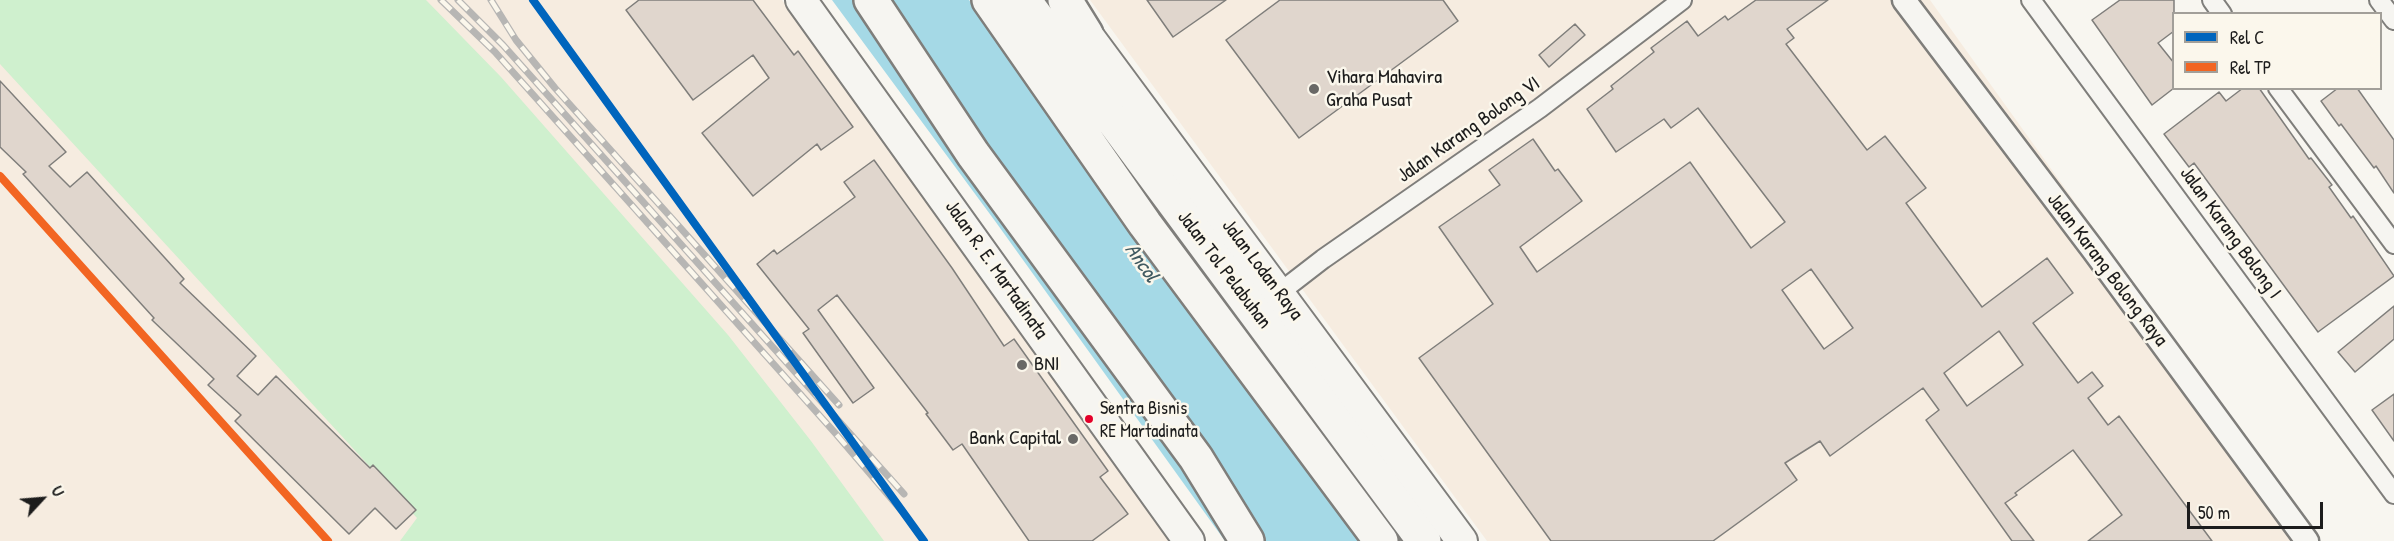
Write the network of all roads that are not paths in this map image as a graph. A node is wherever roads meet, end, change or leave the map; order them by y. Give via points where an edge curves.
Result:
1 (801, 0) edge
2 (872, 0) edge
3 (989, 0) edge
4 (1024, 0) edge
5 (1063, 0) edge
6 (1682, 0) edge
7 (1904, 0) edge
8 (2031, 0) edge
9 (2379, 0) edge
10 (2394, 20) edge
11 (1086, 33) joint
12 (2279, 90) edge
13 (2394, 244) edge
14 (1279, 293) junction
15 (2394, 494) edge
16 (1189, 541) edge
17 (1246, 541) edge
18 (1381, 541) edge
19 (1424, 541) edge
20 (1462, 541) edge
21 (2307, 541) edge

1 - 16 highway, Jalan R. E. Martadinata
2 - 17 highway via 973,154 1196,458
3 - 18 highway, Jalan Tol Pelabuhan via 1145,224
4 - 19 highway, Jalan Tol Pelabuhan
5 - 11 highway
6 - 14 street, Jalan Karang Bolong VI via 1540,108
7 - 21 street, Jalan Karang Bolong Raya
8 - 15 street, Jalan Karang Bolong I
9 - 10 street
11 - 14 highway, Jalan Lodan Raya
12 - 13 street
14 - 20 highway, Jalan Lodan Raya

